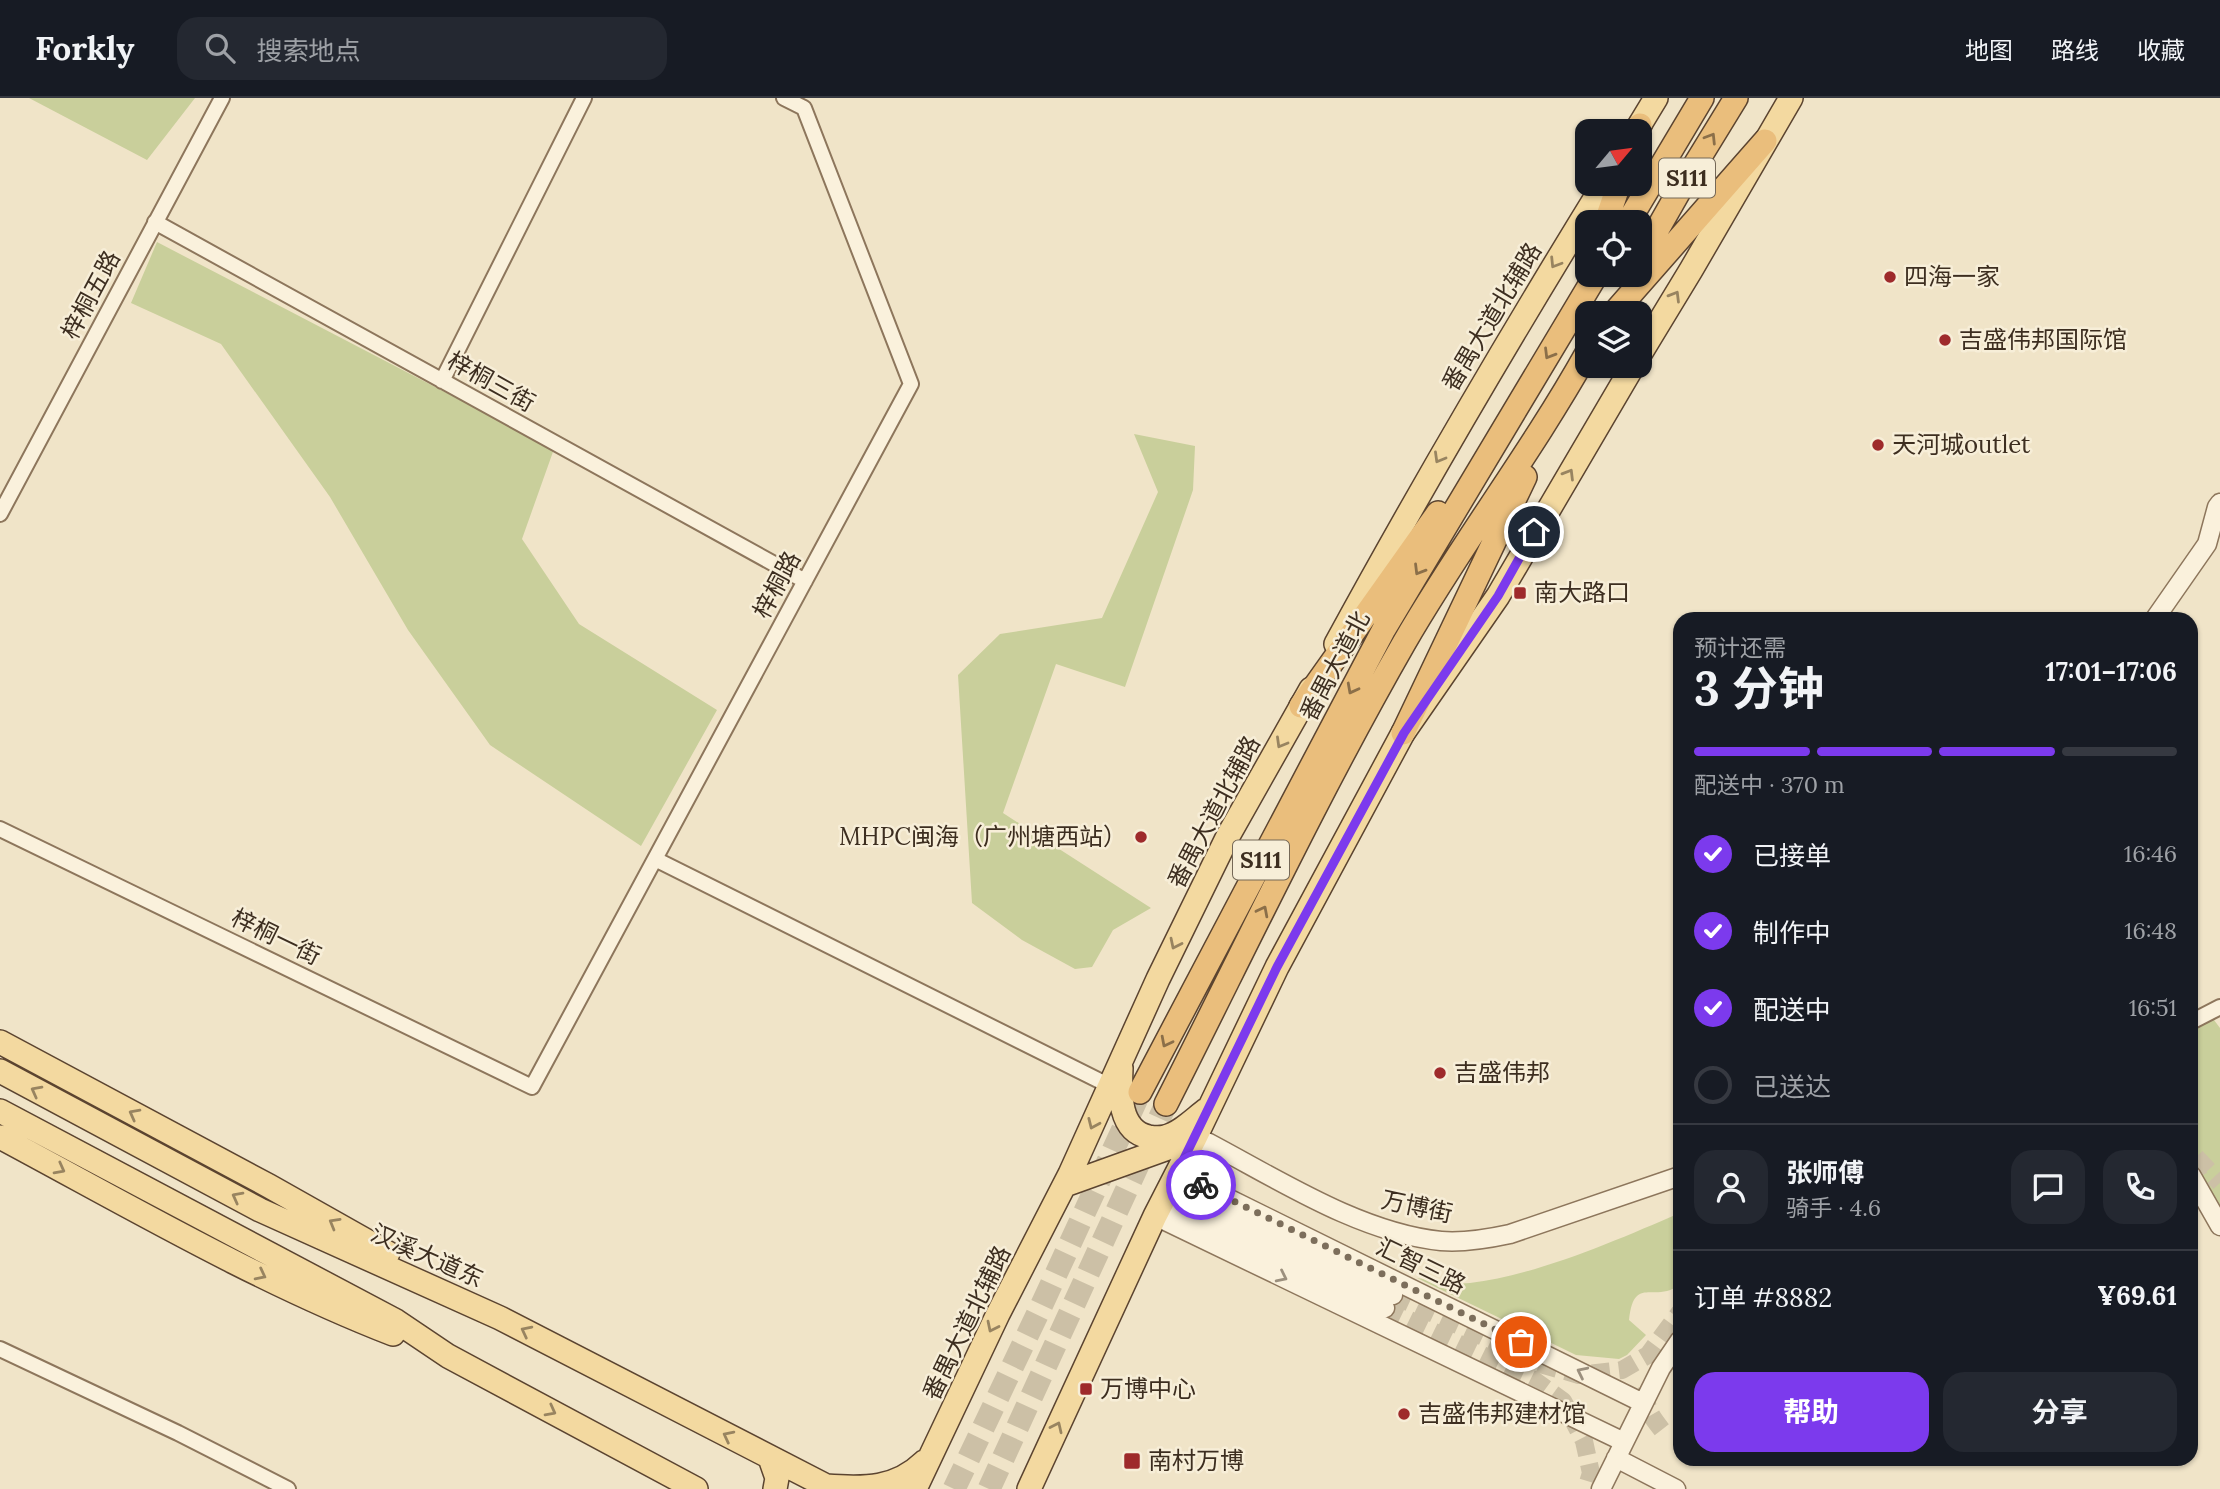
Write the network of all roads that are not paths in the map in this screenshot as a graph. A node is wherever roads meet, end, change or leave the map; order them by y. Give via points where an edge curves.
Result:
1 (222, 98) edge
2 (584, 98) edge
3 (784, 98) edge
4 (1656, 98) edge
5 (1702, 98) edge
6 (1736, 98) edge
7 (1791, 98) edge
8 (1644, 119) edge
9 (1765, 141) junction
10 (1597, 196) edge
11 (1635, 210) edge
12 (155, 222) junction
13 (1652, 239) edge
14 (1623, 301) edge
15 (1575, 312) edge
16 (1652, 334) edge
17 (1575, 375) edge
18 (1626, 378) edge
19 (442, 381) junction
20 (1523, 398) junction
21 (1562, 398) junction
22 (2220, 503) edge
23 (0, 514) edge
24 (805, 581) junction
25 (2160, 612) edge
26 (1301, 706) junction
27 (1404, 733) junction
28 (0, 829) edge
29 (655, 859) junction
30 (2220, 1007) edge
31 (2198, 1018) edge
32 (0, 1042) edge
33 (1121, 1062) junction
34 (0, 1072) edge
35 (1110, 1086) junction
36 (532, 1087) joint
37 (1140, 1093) tunnel mouth
38 (1166, 1104) tunnel mouth
39 (1209, 1108) junction
40 (0, 1111) edge
41 (0, 1137) edge
42 (1195, 1138) junction
43 (1673, 1178) edge
44 (1065, 1185) junction
45 (2198, 1187) tunnel mouth
46 (1165, 1195) junction
47 (2220, 1226) edge
48 (1389, 1302) tunnel mouth
49 (500, 1318) junction
50 (0, 1349) edge
51 (1673, 1350) edge
52 (448, 1356) junction
53 (1643, 1403) junction
54 (1620, 1450) junction
55 (933, 1452) junction
56 (769, 1458) junction
57 (829, 1488) edge
58 (288, 1489) edge
59 (696, 1489) edge
60 (775, 1489) edge
61 (915, 1489) edge
62 (1029, 1489) edge
63 (1601, 1489) edge
64 (1676, 1489) edge

1 - 12 street, 梓桐五路
2 - 19 street
3 - 24 street, 梓桐路 via 804,108 911,384
4 - 8 main road
5 - 11 highway, S111
13 -> 6 highway, S111
7 - 9 main road
9 - 14 highway
16 -> 9 main road
10 -> 26 main road, 番禺大道北辅路 via 1409,509
12 - 19 street, 梓桐三街
12 - 23 street, 梓桐五路
15 -> 20 highway, 番禺大道北 / S111
17 - 21 highway, 番禺大道北 / S111
27 -> 18 main road via 1498,596
19 - 24 street, 梓桐三街
20 - 26 highway
20 -> 37 highway, 番禺大道北 / S111 via 1384,629
21 - 27 highway
38 -> 21 highway, 番禺大道北 / S111 via 1399,653
22 - 25 street via 2207,544
24 - 29 street, 梓桐路
26 -> 33 main road, 番禺大道北辅路 via 1227,836
27 - 39 main road via 1277,967
28 - 36 street, 梓桐一街
29 - 35 street
29 - 36 street, 梓桐路
30 - 31 street
49 -> 32 main road via 269,1186
33 - 35 main road, 番禺大道北辅路
33 - 39 main road via 1125,1117 1129,1126 1144,1136 1175,1133
49 -> 34 main road, 汉溪大道东 via 260,1210
35 -> 44 main road, 番禺大道北辅路
39 - 42 main road
40 - 52 main road via 396,1321
41 -> 52 main road via 319,1304
42 - 43 street, 万博街 via 1363,1220 1442,1241 1510,1234
42 - 44 main road
42 - 46 main road
44 -> 55 main road, 番禺大道北辅路
45 - 47 street
46 - 48 street
53 -> 46 street, 汇智三路
46 -> 54 street
62 -> 46 main road
56 -> 49 main road, 汉溪大道东
50 - 58 street
51 - 53 street
52 -> 59 main road
53 - 54 street
54 - 63 street
54 - 64 street
55 - 57 main road via 903,1482 888,1487
55 - 61 main road, 番禺大道北辅路
56 - 57 main road, 汉溪大道东
56 - 60 main road via 777,1478

